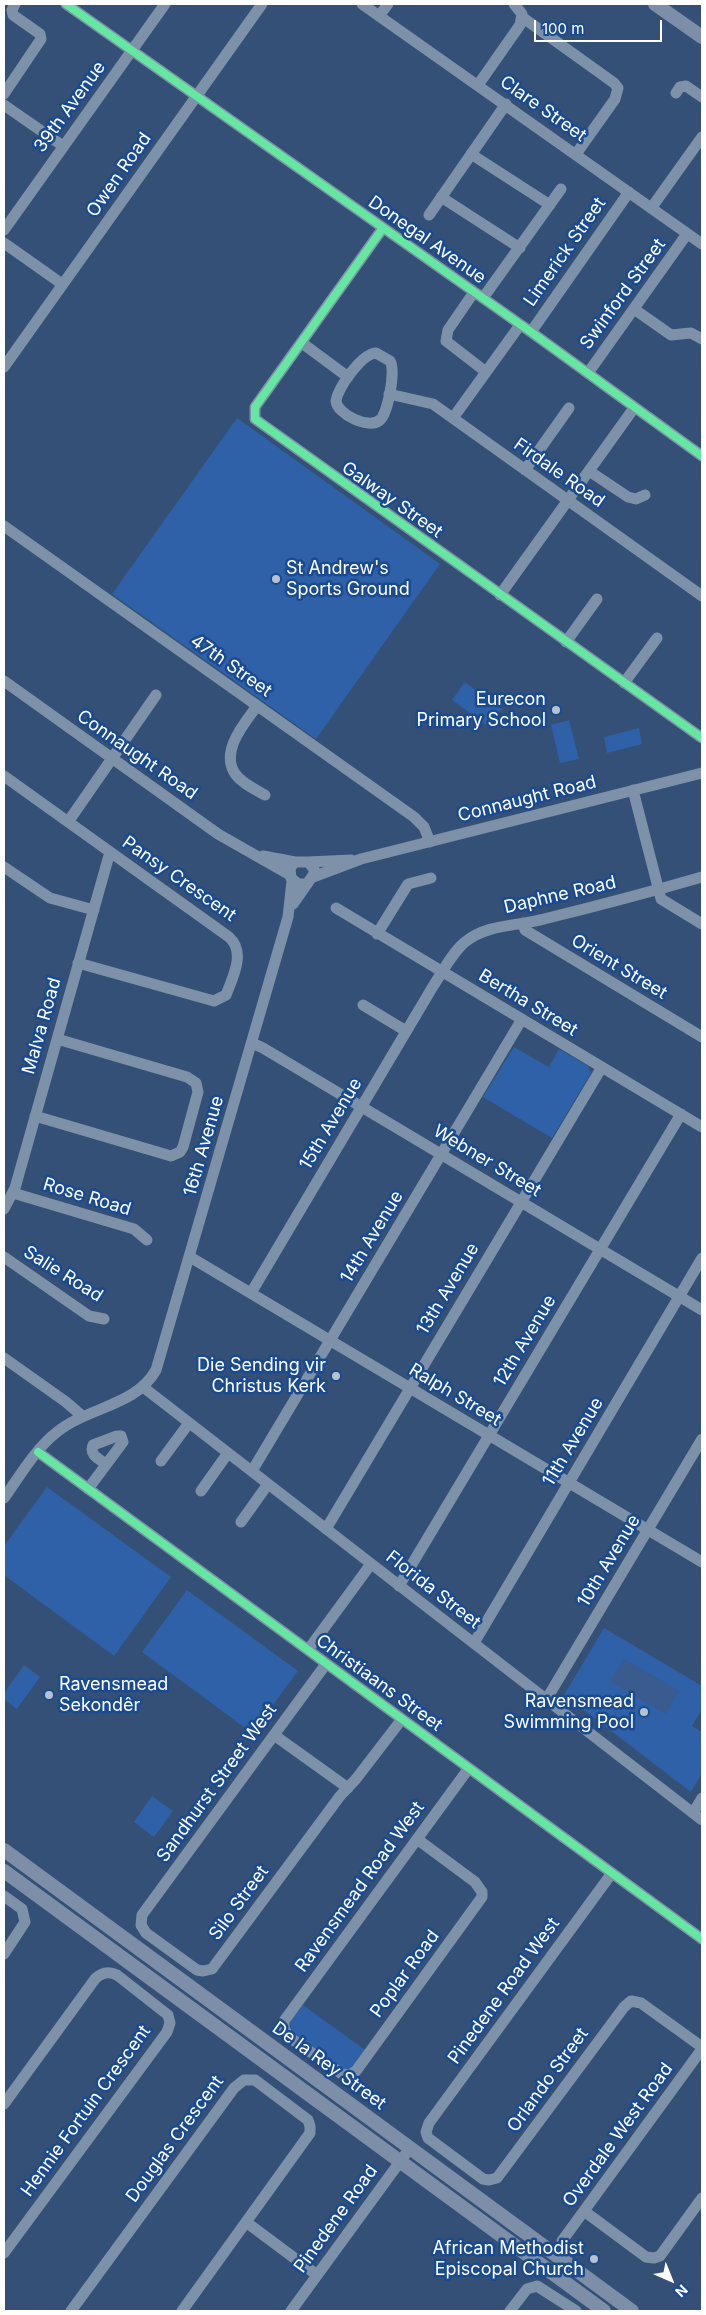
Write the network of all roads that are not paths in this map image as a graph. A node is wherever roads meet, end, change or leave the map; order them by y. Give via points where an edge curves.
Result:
1 (15, 4) edge
2 (165, 4) edge
3 (262, 4) edge
4 (362, 4) edge
5 (388, 4) edge
6 (514, 4) edge
7 (655, 4) edge
8 (72, 5) edge
9 (379, 16) junction
10 (522, 17) junction
11 (702, 37) edge
12 (132, 51) junction
13 (478, 85) junction
14 (676, 93) dead end
15 (4, 94) edge
16 (196, 96) junction
17 (702, 97) edge
18 (506, 104) junction
19 (4, 105) edge
20 (702, 137) edge
21 (63, 146) junction
22 (472, 154) junction
23 (576, 154) junction
24 (561, 189) dead end
25 (629, 192) junction
26 (442, 197) junction
27 (550, 205) junction
28 (652, 208) junction
29 (428, 215) dead end
30 (383, 228) junction
31 (4, 230) edge
32 (687, 234) junction
33 (4, 243) edge
34 (702, 244) edge
35 (520, 248) junction
36 (62, 284) junction
37 (479, 295) junction
38 (634, 309) junction
39 (520, 324) junction
40 (530, 332) junction
41 (702, 339) edge
42 (302, 343) junction
43 (4, 367) edge
44 (486, 372) junction
45 (588, 374) junction
46 (348, 377) junction
47 (389, 394) junction
48 (568, 408) dead end
49 (634, 408) junction
50 (453, 418) junction
51 (702, 456) edge
52 (526, 470) junction
53 (589, 471) junction
54 (645, 495) dead end
55 (567, 500) junction
56 (4, 526) edge
57 (500, 595) junction
58 (702, 596) edge
59 (597, 599) dead end
60 (657, 638) dead end
61 (566, 642) junction
62 (4, 681) edge
63 (624, 683) junction
64 (156, 695) dead end
65 (257, 706) junction
66 (702, 738) edge
67 (112, 758) junction
68 (702, 773) edge
69 (4, 776) edge
70 (634, 790) junction
71 (264, 796) dead end
72 (68, 822) junction
73 (430, 842) junction
74 (110, 852) junction
75 (252, 853) junction
76 (361, 859) junction
77 (296, 862) junction
78 (308, 862) junction
79 (4, 867) edge
80 (702, 877) edge
81 (291, 878) junction
82 (431, 878) dead end
83 (310, 880) junction
84 (658, 889) junction
85 (336, 908) dead end
86 (94, 910) junction
87 (290, 910) junction
88 (523, 924) junction
89 (702, 924) edge
90 (378, 934) junction
91 (78, 964) junction
92 (442, 972) junction
93 (363, 1005) dead end
94 (522, 1020) junction
95 (406, 1031) junction
96 (702, 1037) edge
97 (57, 1039) junction
98 (252, 1044) junction
99 (602, 1067) junction
100 (362, 1107) junction
101 (681, 1114) junction
102 (35, 1116) junction
103 (702, 1127) edge
104 (442, 1154) junction
105 (13, 1193) junction
106 (521, 1202) junction
107 (4, 1209) edge
108 (147, 1240) dead end
109 (600, 1249) junction
110 (4, 1257) edge
111 (190, 1257) junction
112 (702, 1258) edge
113 (251, 1293) junction
114 (680, 1296) junction
115 (702, 1310) edge
116 (104, 1319) dead end
117 (331, 1341) junction
118 (4, 1358) edge
119 (143, 1387) junction
120 (409, 1388) junction
121 (82, 1416) junction
122 (189, 1423) junction
123 (489, 1435) junction
124 (702, 1439) edge
125 (38, 1452) junction
126 (228, 1453) junction
127 (161, 1461) dead end
128 (106, 1464) dead end
129 (252, 1471) junction
130 (570, 1483) junction
131 (268, 1484) junction
132 (88, 1489) junction
133 (201, 1491) dead end
134 (4, 1498) edge
135 (240, 1522) dead end
136 (326, 1529) junction
137 (648, 1530) junction
138 (702, 1562) edge
139 (371, 1564) junction
140 (399, 1586) junction
141 (474, 1644) junction
142 (308, 1650) junction
143 (326, 1664) junction
144 (546, 1700) junction
145 (402, 1719) junction
146 (274, 1735) junction
147 (469, 1768) junction
148 (348, 1788) junction
149 (702, 1798) edge
150 (693, 1813) junction
151 (702, 1820) edge
152 (417, 1839) junction
153 (4, 1850) edge
154 (4, 1871) edge
155 (612, 1873) junction
156 (4, 1896) edge
157 (141, 1925) joint
158 (702, 1939) edge
159 (4, 1954) edge
160 (284, 2028) joint
161 (702, 2048) edge
162 (4, 2104) edge
163 (426, 2132) joint
164 (410, 2148) junction
165 (401, 2161) junction
166 (702, 2198) edge
167 (584, 2211) junction
168 (246, 2222) junction
169 (562, 2241) dead end
170 (4, 2253) edge
171 (317, 2275) junction
172 (71, 2311) edge
173 (182, 2311) edge
174 (290, 2311) edge
175 (510, 2311) edge
176 (576, 2311) edge
177 (604, 2311) edge
178 (632, 2311) edge

1 - 15 street via 13,15 40,34 42,39
2 - 12 street, 39th Avenue
3 - 16 street, Owen Road
4 - 9 street, Clare Street
5 - 9 street
6 - 10 street
7 - 11 main road
8 - 12 street, Donegal Avenue
9 - 13 street, Clare Street
10 - 13 street via 520,25
10 - 23 street via 618,88 615,99
12 - 16 street, Donegal Avenue
12 - 21 street, 39th Avenue
13 - 18 street, Clare Street
14 - 17 street via 680,87 686,86
16 - 30 street, Donegal Avenue
16 - 36 street, Owen Road
18 - 22 street
18 - 23 street, Clare Street
19 - 21 street
20 - 28 street
21 - 31 street, 39th Avenue
22 - 26 street
22 - 27 street
23 - 25 street, Clare Street
24 - 27 street
25 - 28 street, Clare Street
25 - 40 street, Limerick Street
26 - 29 street
26 - 35 street
27 - 35 street
28 - 32 street, Clare Street
30 - 37 street, Donegal Avenue
30 - 42 street, Galway Street
32 - 34 street, Clare Street
32 - 38 street, Swinford Street
33 - 36 street
35 - 37 street
36 - 43 street, Owen Road
37 - 39 street, Donegal Avenue
37 - 44 street via 448,330 446,341
38 - 41 street via 671,335 691,333
38 - 45 street, Swinford Street
39 - 40 street, Donegal Avenue
39 - 44 street
40 - 45 street, Donegal Avenue
42 - 46 street
42 - 57 street, Galway Street via 255,407 256,422
44 - 50 street
45 - 49 street, Donegal Avenue
46 - 47 street via 367,356 378,354 393,366
46 - 47 street via 336,405 355,419 373,423 380,420
47 - 50 street, Firdale Road via 429,403
48 - 52 street
49 - 51 street, Donegal Avenue
49 - 53 street
50 - 52 street, Firdale Road
52 - 55 street, Firdale Road
53 - 54 street via 628,497 636,499
53 - 55 street
55 - 57 street
55 - 58 street, Firdale Road
56 - 65 street, 47th Street
57 - 61 street, Galway Street
59 - 61 street
60 - 63 street
61 - 63 street, Galway Street
62 - 67 street, Connaught Road
63 - 66 street, Galway Street
64 - 67 street
65 - 71 street via 234,738 232,763 240,779
65 - 73 street, 47th Street via 414,817 424,827
67 - 72 street
67 - 75 street, Connaught Road via 226,839
68 - 70 street, Connaught Road
69 - 72 street, Pansy Crescent
70 - 73 street, Connaught Road
70 - 84 street
72 - 74 street, Pansy Crescent
73 - 76 street, Connaught Road
74 - 86 street, Malva Road
74 - 91 street, Pansy Crescent via 229,936 237,946 236,964 226,995 214,1001
75 - 77 street, Connaught Road
75 - 81 street, Connaught Road
76 - 78 street, Connaught Road
76 - 83 street, Connaught Road
77 - 78 street
77 - 81 street via 290,868
78 - 83 street via 314,869
79 - 86 street via 50,898
80 - 84 street, Daphne Road
81 - 83 street via 298,884
81 - 87 street, 16th Avenue
82 - 90 street via 408,884
83 - 87 street, 16th Avenue
84 - 88 street, Daphne Road
84 - 89 street via 661,899
85 - 90 street, Bertha Street
86 - 91 street, Malva Road
87 - 98 street, 16th Avenue
88 - 92 street, Daphne Road via 478,934 464,943
88 - 96 street, Orient Street via 525,930
90 - 92 street, Bertha Street
91 - 97 street, Malva Road
92 - 94 street, Bertha Street
92 - 95 street, 15th Avenue
93 - 95 street
94 - 99 street, Bertha Street
94 - 104 street, 14th Avenue
95 - 100 street, 15th Avenue
97 - 102 street, Malva Road
97 - 102 street via 187,1077 196,1083 198,1092 183,1146 180,1152 171,1156
98 - 100 street, Webner Street
98 - 111 street, 16th Avenue
99 - 101 street, Bertha Street
99 - 106 street, 13th Avenue
100 - 104 street, Webner Street
100 - 113 street, 15th Avenue
101 - 103 street, Bertha Street
101 - 109 street, 12th Avenue
102 - 105 street, Malva Road
104 - 106 street, Webner Street
104 - 117 street, 14th Avenue
105 - 107 street, Malva Road
105 - 108 street, Rose Road via 134,1229
106 - 109 street, Webner Street
106 - 120 street, 13th Avenue
109 - 114 street, Webner Street
109 - 123 street, 12th Avenue
110 - 116 street, Salie Road via 89,1316
111 - 113 street, Ralph Street
111 - 119 street, 16th Avenue via 159,1363
112 - 114 street, 11th Avenue
113 - 117 street, Ralph Street
114 - 115 street, Webner Street
114 - 130 street, 11th Avenue
117 - 120 street, Ralph Street
117 - 129 street, 14th Avenue
118 - 121 street
119 - 121 street via 127,1398
119 - 122 street, Florida Street
120 - 123 street, Ralph Street
120 - 136 street, 13th Avenue
121 - 125 street via 57,1431
122 - 126 street, Florida Street
122 - 127 street
123 - 130 street, Ralph Street
123 - 140 street, 12th Avenue
124 - 137 street, 10th Avenue
125 - 132 street, Christiaans Street
125 - 134 street
126 - 129 street, Florida Street
126 - 133 street
128 - 132 street
129 - 131 street, Florida Street
130 - 137 street, Ralph Street
130 - 141 street, 11th Avenue
131 - 135 street
131 - 136 street, Florida Street
132 - 142 street, Christiaans Street
136 - 139 street, Florida Street
137 - 138 street, Ralph Street
137 - 144 street, 10th Avenue
139 - 140 street, Florida Street
139 - 142 street
140 - 141 street, Florida Street
141 - 144 street, Florida Street
142 - 143 street, Christiaans Street
143 - 145 street, Christiaans Street
143 - 146 street, Sandhurst Street West
144 - 150 street, Florida Street
145 - 147 street, Christiaans Street
145 - 148 street, Silo Street
146 - 148 street
146 - 157 street, Sandhurst Street West via 142,1915
147 - 152 street, Ravensmead Road West
147 - 155 street, Christiaans Street
148 - 157 street, Silo Street via 212,1968 197,1970
149 - 150 street
150 - 151 street, Florida Street
152 - 160 street, Ravensmead Road West via 286,2018
152 - 160 street, Poplar Road via 480,1886 480,1903 356,2072 342,2074 289,2037
153 - 164 main road, De la Rey Street
154 - 165 main road, De la Rey Street
155 - 158 street, Christiaans Street
155 - 163 street, Pinedene Road West via 429,2123
156 - 159 street via 22,1909 25,1922
161 - 163 street, Orlando Street via 641,2003 628,2002 499,2176 492,2180 483,2179 430,2140
161 - 167 street, Overdale West Road
162 - 170 street, Hennie Fortuin Crescent via 101,1974 117,1976 168,2015 167,2032
164 - 165 street, Pinedene Road
164 - 178 main road, De la Rey Street
165 - 171 street, Pinedene Road
165 - 177 main road, De la Rey Street
166 - 167 street via 660,2256 654,2258 646,2257
167 - 169 street, Overdale West Road
168 - 171 street
168 - 172 street, Douglas Crescent via 307,2139 310,2126 302,2116 256,2080 250,2079 234,2088
168 - 173 street, Douglas Crescent
171 - 174 street, Pinedene Road
175 - 176 street via 527,2289 537,2286

